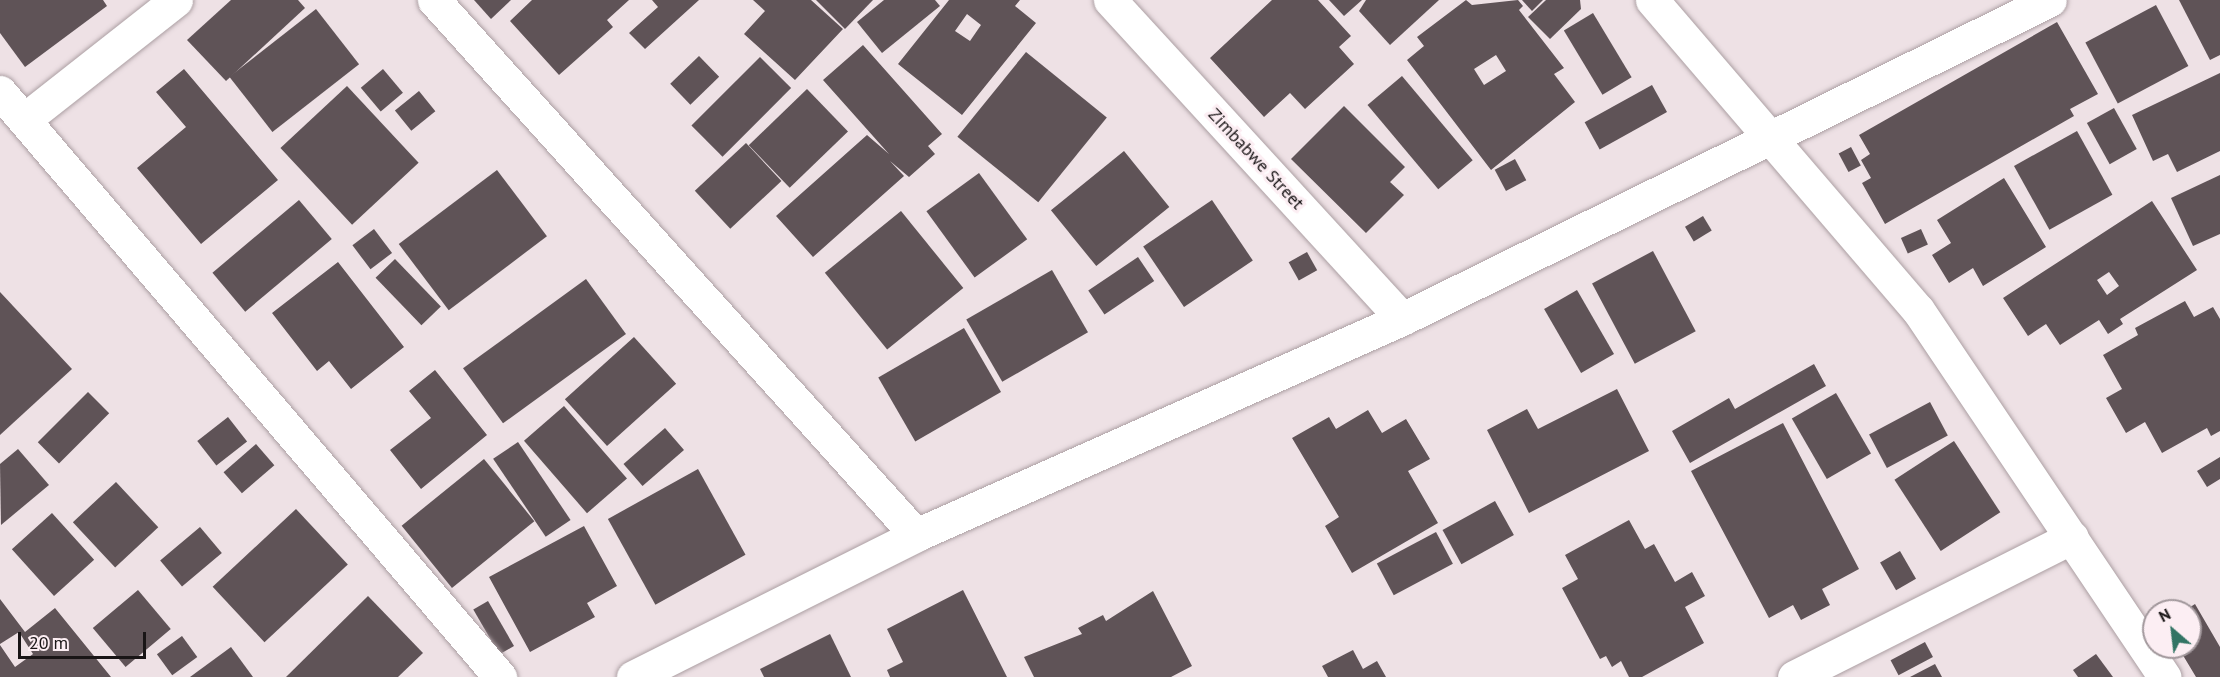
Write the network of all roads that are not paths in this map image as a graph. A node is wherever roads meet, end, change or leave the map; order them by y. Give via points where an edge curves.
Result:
1 (176, 0) edge
2 (434, 0) edge
3 (1110, 0) edge
4 (1652, 0) edge
5 (2050, 0) edge
6 (0, 92) edge
7 (25, 119) junction
8 (1771, 133) junction
9 (1401, 319) junction
10 (916, 535) junction
11 (2073, 537) junction
12 (500, 677) edge
13 (633, 677) edge
14 (1794, 677) edge
15 (2165, 677) edge

1 - 7 street
2 - 10 street
3 - 9 street, Zimbabwe Street
4 - 8 street
5 - 8 street
6 - 7 street
7 - 12 street
8 - 9 street
8 - 11 street via 1918,310
9 - 10 street
10 - 13 street
11 - 14 street
11 - 15 street

